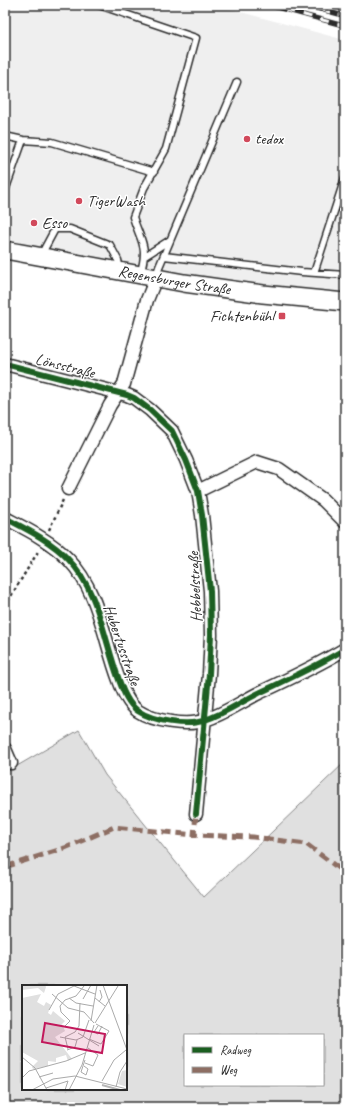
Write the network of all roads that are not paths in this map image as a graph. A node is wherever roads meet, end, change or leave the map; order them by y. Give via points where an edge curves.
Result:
1 (99, 5) edge
2 (237, 82) dead end
3 (5, 136) edge
4 (23, 140) junction
5 (154, 172) junction
6 (345, 178) edge
7 (5, 191) edge
8 (170, 240) junction
9 (5, 250) edge
10 (40, 256) junction
11 (144, 256) junction
12 (164, 256) junction
13 (120, 272) junction
14 (314, 273) junction
15 (345, 275) edge
16 (148, 276) junction
17 (345, 302) edge
18 (5, 364) edge
19 (119, 393) junction
20 (68, 489) dead end
21 (198, 490) junction
22 (5, 518) edge
23 (345, 522) edge
24 (345, 649) edge
25 (205, 721) junction
26 (5, 750) edge
27 (11, 763) dead end
28 (196, 814) dead end

1 - 5 lane via 196,38 166,149
2 - 8 lane
3 - 4 lane
4 - 5 lane via 52,142
4 - 7 lane
5 - 11 lane via 144,188 133,217 143,244
6 - 14 lane
8 - 11 lane
8 - 12 lane
9 - 10 main road, Regensburger Straße
10 - 13 main road, Regensburger Straße
10 - 13 lane via 55,229 70,228 110,245 118,260
11 - 16 lane
12 - 14 lane
12 - 16 lane
13 - 16 main road, Regensburger Straße
14 - 15 lane
16 - 17 main road, Regensburger Straße via 263,294
16 - 19 street via 147,300 127,376
18 - 19 street, Lönsstraße
19 - 20 street via 110,405
19 - 21 street, Hebbelstraße via 134,398 172,431
21 - 23 street via 257,462 278,469 323,500
21 - 25 street, Hebbelstraße via 206,540 210,591
22 - 25 street, Hubertusstraße via 56,548 81,576 104,630 126,697 138,710 155,719 178,722
24 - 25 street, Hubertusstraße
25 - 28 street, Hebbelstraße
26 - 27 street

